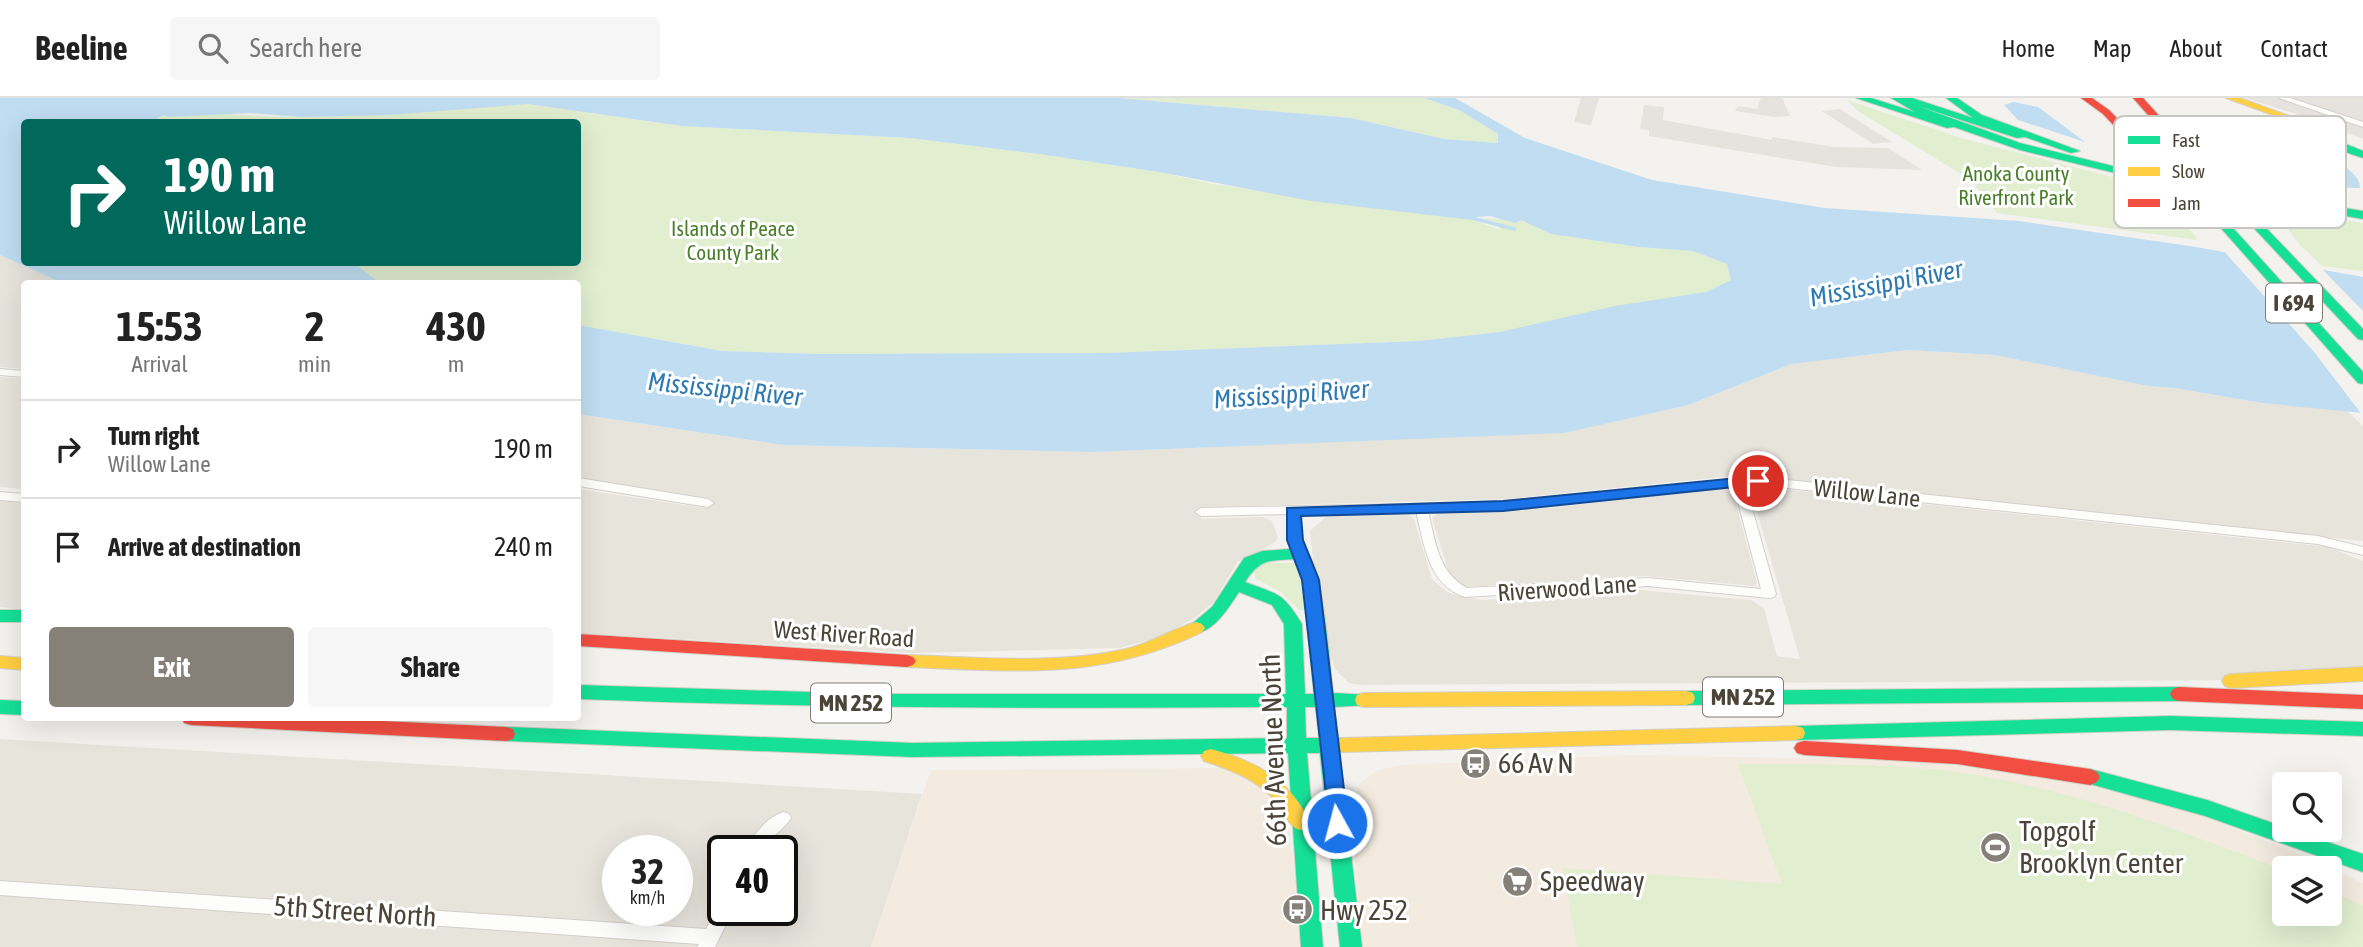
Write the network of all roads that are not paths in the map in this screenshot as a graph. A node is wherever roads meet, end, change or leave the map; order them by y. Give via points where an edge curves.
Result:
1 (1861, 98) edge
2 (1896, 98) edge
3 (1903, 98) edge
4 (1951, 98) edge
5 (2085, 98) edge
6 (2112, 98) edge
7 (2138, 98) edge
8 (2231, 98) edge
9 (2283, 98) edge
10 (2126, 116) edge
11 (2154, 116) edge
12 (2280, 116) edge
13 (2336, 116) edge
14 (2114, 119) edge
15 (2346, 119) edge
16 (2363, 125) edge
17 (2346, 140) edge
18 (2363, 146) edge
19 (2024, 148) junction
20 (2346, 148) edge
21 (2074, 151) junction
22 (2363, 155) edge
23 (2114, 161) edge
24 (2114, 170) edge
25 (2226, 228) edge
26 (2261, 228) edge
27 (2267, 228) edge
28 (2269, 236) junction
29 (2363, 336) edge
30 (0, 372) edge
31 (21, 374) edge
32 (2358, 375) edge
33 (2363, 393) edge
34 (581, 482) edge
35 (1734, 482) junction
36 (0, 496) edge
37 (21, 498) edge
38 (708, 503) dead end
39 (1421, 509) junction
40 (1201, 512) dead end
41 (1293, 512) junction
42 (2363, 551) edge
43 (1302, 553) junction
44 (1237, 585) junction
45 (0, 616) edge
46 (21, 616) edge
47 (581, 640) edge
48 (0, 662) edge
49 (21, 664) edge
50 (2363, 674) edge
51 (581, 692) edge
52 (1892, 696) junction
53 (1297, 700) junction
54 (1323, 700) junction
55 (2363, 702) edge
56 (0, 707) edge
57 (21, 708) edge
58 (249, 721) edge
59 (2363, 729) edge
60 (1598, 740) junction
61 (1328, 746) junction
62 (1298, 747) junction
63 (1177, 749) junction
64 (2161, 795) junction
65 (783, 818) dead end
66 (1301, 822) junction
67 (763, 835) edge
68 (2363, 863) edge
69 (2363, 875) edge
70 (0, 888) edge
71 (716, 926) edge
72 (708, 942) edge
73 (1312, 947) edge
74 (1351, 947) edge

1 - 19 main road
2 - 19 main road via 1924,113
3 - 21 main road
4 - 21 main road via 1979,117
5 - 14 main road
6 - 10 main road, I 694
7 - 11 main road, I 694, bridge
8 - 12 main road
9 - 13 street
15 - 16 street
17 - 18 main road
19 - 24 main road
20 - 22 main road, bridge
21 - 23 main road
25 - 32 main road, I 694
26 - 28 main road, I 694, bridge
27 - 28 main road, bridge
28 - 29 main road, I 694
30 - 31 street
32 - 33 main road
34 - 38 street
35 - 39 street, Willow Lane via 1503,506
35 - 39 street, Riverwood Lane via 1741,490 1769,594 1648,582 1465,593 1452,588 1438,572
35 - 42 street, Willow Lane via 2318,540
36 - 37 street
39 - 41 street, Willow Lane
40 - 41 street, Willow Lane
41 - 43 street, 66th Avenue North via 1295,540
43 - 44 main road via 1255,558
43 - 54 main road, 66th Avenue North via 1311,580
44 - 47 main road, West River Road via 1218,611 1186,635 1108,661 901,661
44 - 53 main road, 66th Avenue North via 1277,598 1287,608 1293,624
45 - 46 main road
48 - 49 main road
50 - 52 main road
51 - 53 main road, MN 252 via 842,703
52 - 54 main road, MN 252
52 - 55 main road via 2222,694
53 - 54 main road, MN 252
53 - 62 main road, 66th Avenue North
54 - 61 main road, 66th Avenue North
56 - 57 main road
58 - 63 main road, MN 252 via 754,747
59 - 60 main road via 2144,723
60 - 61 main road, MN 252
60 - 64 main road via 1972,758 2046,768
61 - 62 main road, MN 252
61 - 74 main road, 66th Avenue North
62 - 63 main road, MN 252
62 - 66 main road, 66th Avenue North
63 - 66 main road via 1235,762 1264,774 1291,799
64 - 68 main road
64 - 69 main road
65 - 67 street
66 - 73 main road, 66th Avenue North
70 - 72 street, 5th Street North
71 - 72 street

